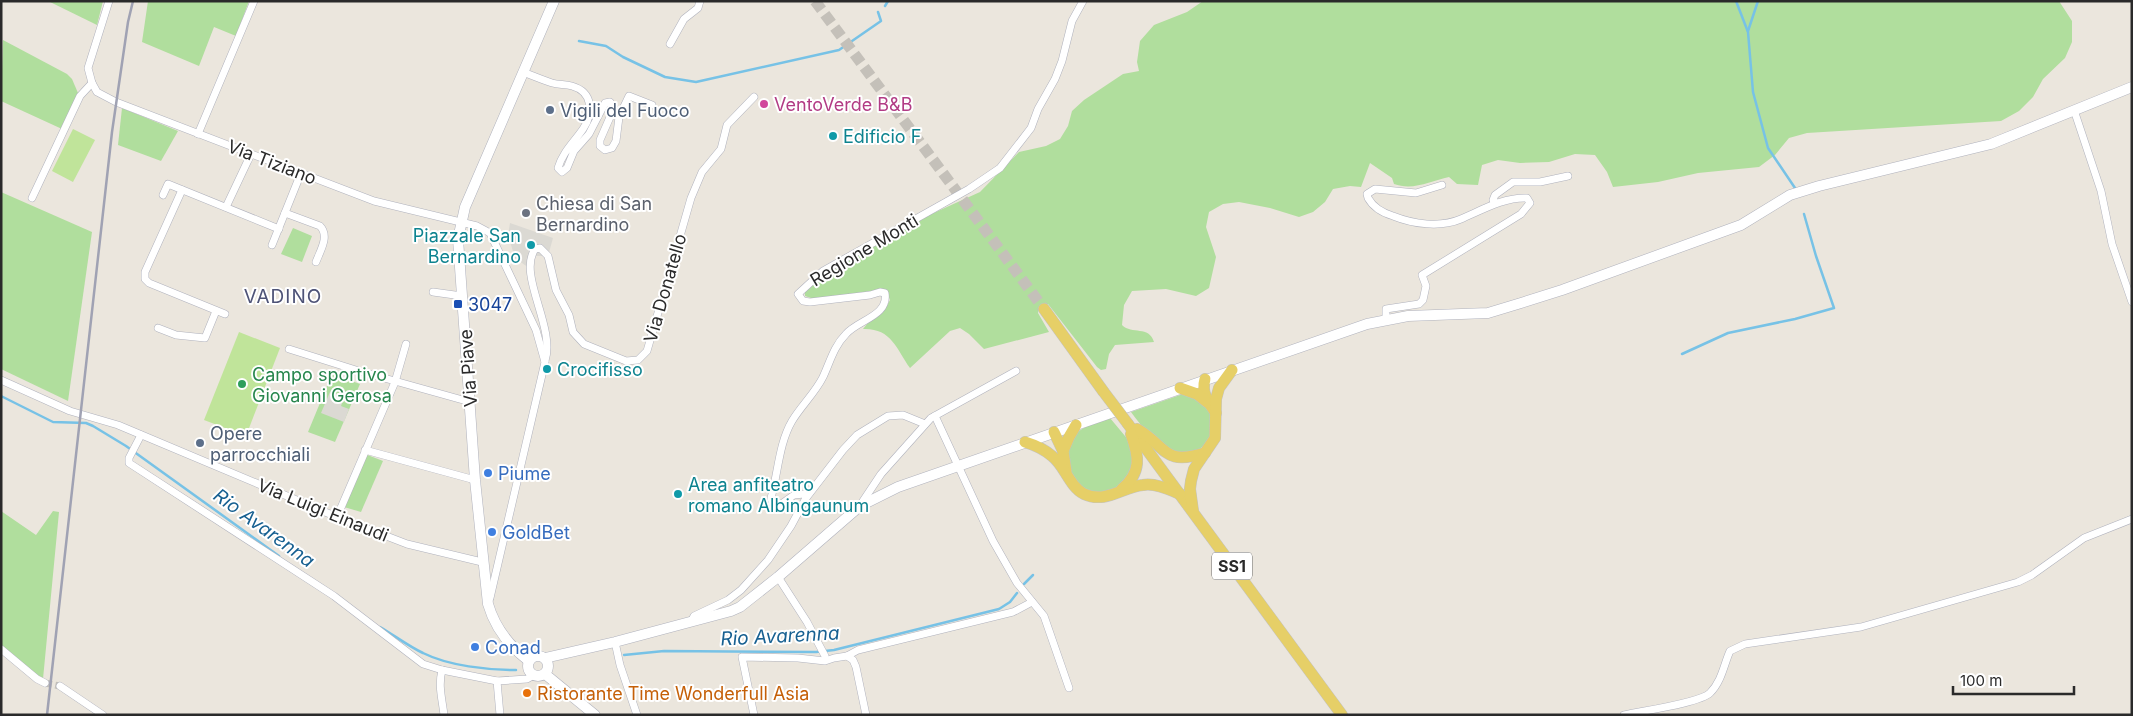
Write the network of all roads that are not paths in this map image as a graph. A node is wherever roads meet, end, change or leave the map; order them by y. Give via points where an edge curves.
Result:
1 (109, 1) edge
2 (254, 1) edge
3 (554, 1) edge
4 (700, 1) edge
5 (1083, 1) edge
6 (670, 44) dead end
7 (523, 72) junction
8 (92, 83) junction
9 (2132, 87) edge
10 (754, 97) dead end
11 (652, 105) dead end
12 (2074, 110) junction
13 (198, 134) junction
14 (251, 154) junction
15 (301, 173) junction
16 (1568, 176) dead end
17 (1442, 185) dead end
18 (182, 190) junction
19 (163, 195) dead end
20 (32, 198) dead end
21 (1496, 204) junction
22 (226, 207) junction
23 (285, 213) junction
24 (460, 223) junction
25 (279, 229) junction
26 (272, 245) dead end
27 (316, 262) dead end
28 (433, 292) dead end
29 (462, 296) junction
30 (2132, 302) edge
31 (1044, 309) tunnel mouth
32 (216, 311) junction
33 (225, 314) dead end
34 (1386, 320) junction
35 (158, 328) dead end
36 (406, 344) dead end
37 (289, 349) dead end
38 (545, 362) junction
39 (1232, 370) junction
40 (1016, 372) dead end
41 (1, 380) edge
42 (1205, 380) junction
43 (395, 382) junction
44 (1180, 388) junction
45 (1212, 401) junction
46 (470, 402) junction
47 (935, 416) junction
48 (926, 424) junction
49 (1128, 424) junction
50 (1076, 425) junction
51 (1054, 432) junction
52 (140, 438) junction
53 (1025, 442) junction
54 (365, 450) junction
55 (1205, 453) junction
56 (1058, 454) junction
57 (959, 466) junction
58 (475, 480) junction
59 (1117, 493) junction
60 (1180, 494) junction
61 (806, 498) junction
62 (860, 506) junction
63 (1194, 515) junction
64 (338, 517) junction
65 (2132, 519) edge
66 (482, 562) junction
67 (778, 577) junction
68 (1032, 602) junction
69 (488, 604) junction
70 (691, 622) junction
71 (616, 642) junction
72 (3, 654) edge
73 (825, 656) dead end
74 (847, 656) junction
75 (545, 658) junction
76 (529, 660) junction
77 (442, 670) junction
78 (545, 674) junction
79 (534, 676) junction
80 (496, 681) junction
81 (45, 683) tunnel mouth
82 (60, 686) tunnel mouth
83 (1068, 688) dead end
84 (104, 715) edge
85 (444, 715) edge
86 (500, 715) edge
87 (595, 715) edge
88 (637, 715) edge
89 (754, 715) edge
90 (866, 715) edge
91 (1342, 715) edge
92 (1624, 715) edge

1 - 8 street via 88,68
2 - 13 street
3 - 7 main road, Via Piave
4 - 6 street via 698,8 684,19
5 - 61 street, Regione Monti via 1072,21 1062,61 1034,121 1000,168 969,190 823,271 801,290 798,296 810,302 880,292 885,293 886,299 879,312 847,331 838,342 822,379 792,421 781,450 771,498 777,507 794,495 804,494
7 - 11 street via 554,84 573,86 585,93 589,100 587,122 559,164 562,172 589,134 605,103 610,102 614,108 600,140 600,146 605,150 612,148 616,141 619,117 629,96
7 - 24 main road, Via Piave
8 - 13 street, Via Tiziano via 97,92 116,102
8 - 20 street via 80,96
9 - 12 main road
10 - 38 street, Via Donatello via 727,125 721,149 702,172 691,198 647,351 638,360 626,361 584,344 574,332 556,290 548,256 540,248 535,249 530,256 529,268 546,332 548,353
12 - 30 street
12 - 34 main road via 1991,144 1790,195 1741,225 1521,303 1488,313
13 - 14 street, Via Tiziano
14 - 15 street, Via Tiziano
14 - 22 street
15 - 23 street
15 - 24 street, Via Tiziano via 374,201
16 - 21 street via 1540,182 1513,182 1495,195 1493,200
17 - 21 street via 1416,193 1375,189 1368,198 1384,213 1416,224 1460,220
18 - 19 street via 168,184
18 - 22 street
18 - 32 street via 145,272 145,279
21 - 34 street via 1524,198 1530,203 1521,214 1422,275 1426,286 1423,300 1419,304 1386,309
22 - 25 street
23 - 25 street
23 - 27 street via 324,230
24 - 29 main road, Via Piave
24 - 38 street, Via Tiziano via 477,226 490,233 496,242 536,330
25 - 26 street
28 - 29 street
29 - 46 main road, Via Piave
31 - 49 main road, SS1, bridge
32 - 33 street
32 - 35 street via 205,338 176,335
34 - 39 main road
36 - 43 street
37 - 43 street
38 - 69 street
39 - 42 main road
39 - 45 main road
40 - 47 street
41 - 52 street, Via Luigi Einaudi
42 - 44 main road
42 - 45 main road via 1203,386
43 - 46 street
43 - 54 street
44 - 45 main road
44 - 50 main road
45 - 55 main road via 1216,413 1215,438
46 - 58 main road, Via Piave
47 - 48 street
47 - 57 street
48 - 61 street via 903,416 888,416 857,435
48 - 62 street via 881,474
49 - 55 main road via 1173,457
49 - 59 main road via 1138,452 1138,462 1127,485
49 - 60 main road, SS1
50 - 51 main road
50 - 56 main road
51 - 53 main road
51 - 56 main road via 1052,439
52 - 64 street, Via Luigi Einaudi
52 - 77 street via 129,463 334,596 410,655
53 - 56 main road
53 - 57 main road
54 - 58 street
54 - 64 street
55 - 63 main road via 1194,468 1191,481
56 - 59 main road via 1073,485 1083,493 1096,498
57 - 62 main road via 898,487
57 - 68 street via 993,541
58 - 66 main road, Via Piave
59 - 60 main road via 1144,484 1161,486
60 - 63 main road, SS1
61 - 70 street via 776,551 746,584 728,600 694,616
62 - 67 main road
63 - 91 main road, SS1
64 - 66 street, Via Luigi Einaudi via 408,544
65 - 92 street via 2084,538 2018,582 1861,626 1745,644 1730,651 1716,685 1704,698
66 - 69 main road, Via Piave
67 - 70 main road via 731,612
67 - 73 street
68 - 74 street via 1013,612 858,650
68 - 83 street via 1044,616
69 - 76 main road, Via Piave via 501,634
70 - 71 main road
71 - 75 main road
71 - 88 street via 620,665
72 - 81 street
74 - 89 street via 826,661 742,657
74 - 90 street via 856,667
75 - 76 main road via 535,656
75 - 78 main road via 549,664
76 - 79 main road via 528,668
77 - 80 street
77 - 85 street via 439,692
78 - 79 main road
78 - 87 main road
79 - 80 street via 527,680
80 - 86 street
82 - 84 street

